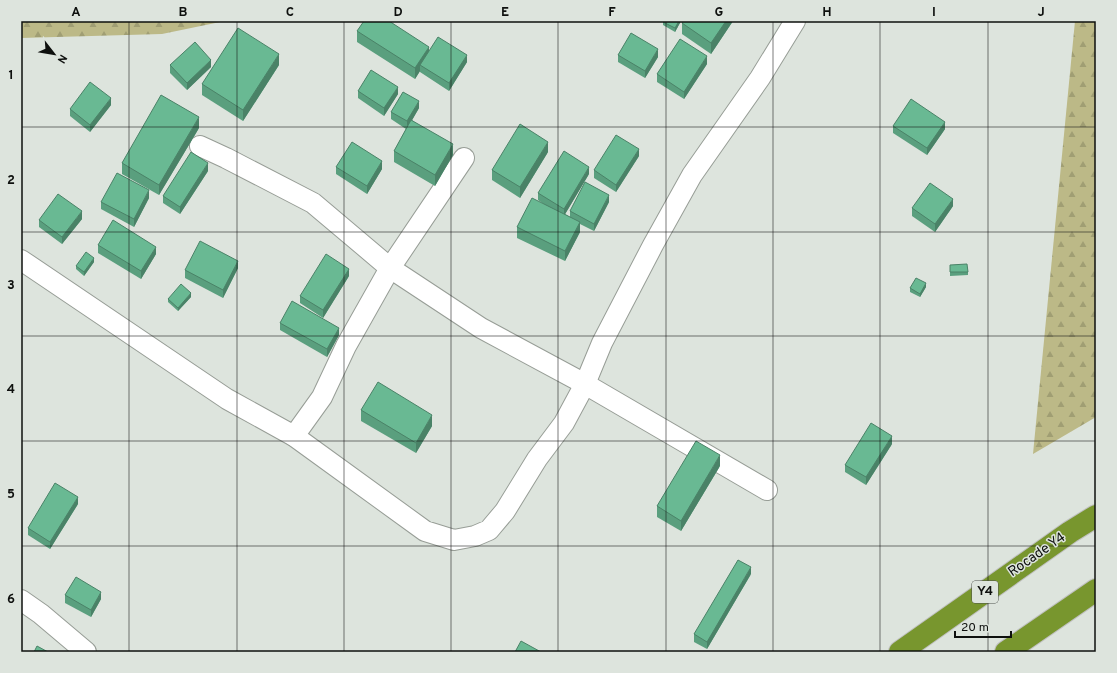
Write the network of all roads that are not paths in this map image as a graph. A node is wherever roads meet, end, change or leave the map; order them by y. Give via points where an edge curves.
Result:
1 (795, 21) edge
2 (200, 146) dead end
3 (464, 158) dead end
4 (21, 260) edge
5 (390, 268) junction
6 (585, 384) junction
7 (294, 436) junction
8 (767, 490) dead end
9 (1096, 516) edge
10 (1096, 590) edge
11 (21, 600) edge
12 (86, 652) edge
13 (900, 652) edge
14 (1006, 652) edge

1 - 6 street via 760,78 692,175 602,343
2 - 5 street via 313,203
3 - 5 street
4 - 7 street via 227,399
5 - 6 street via 482,328
5 - 7 street via 346,346 322,396
6 - 7 street via 564,423 537,459 505,511 489,530 476,536 454,540 425,530
6 - 8 street
9 - 13 highway, Rocade Y4 / Y4
10 - 14 highway
11 - 12 street

